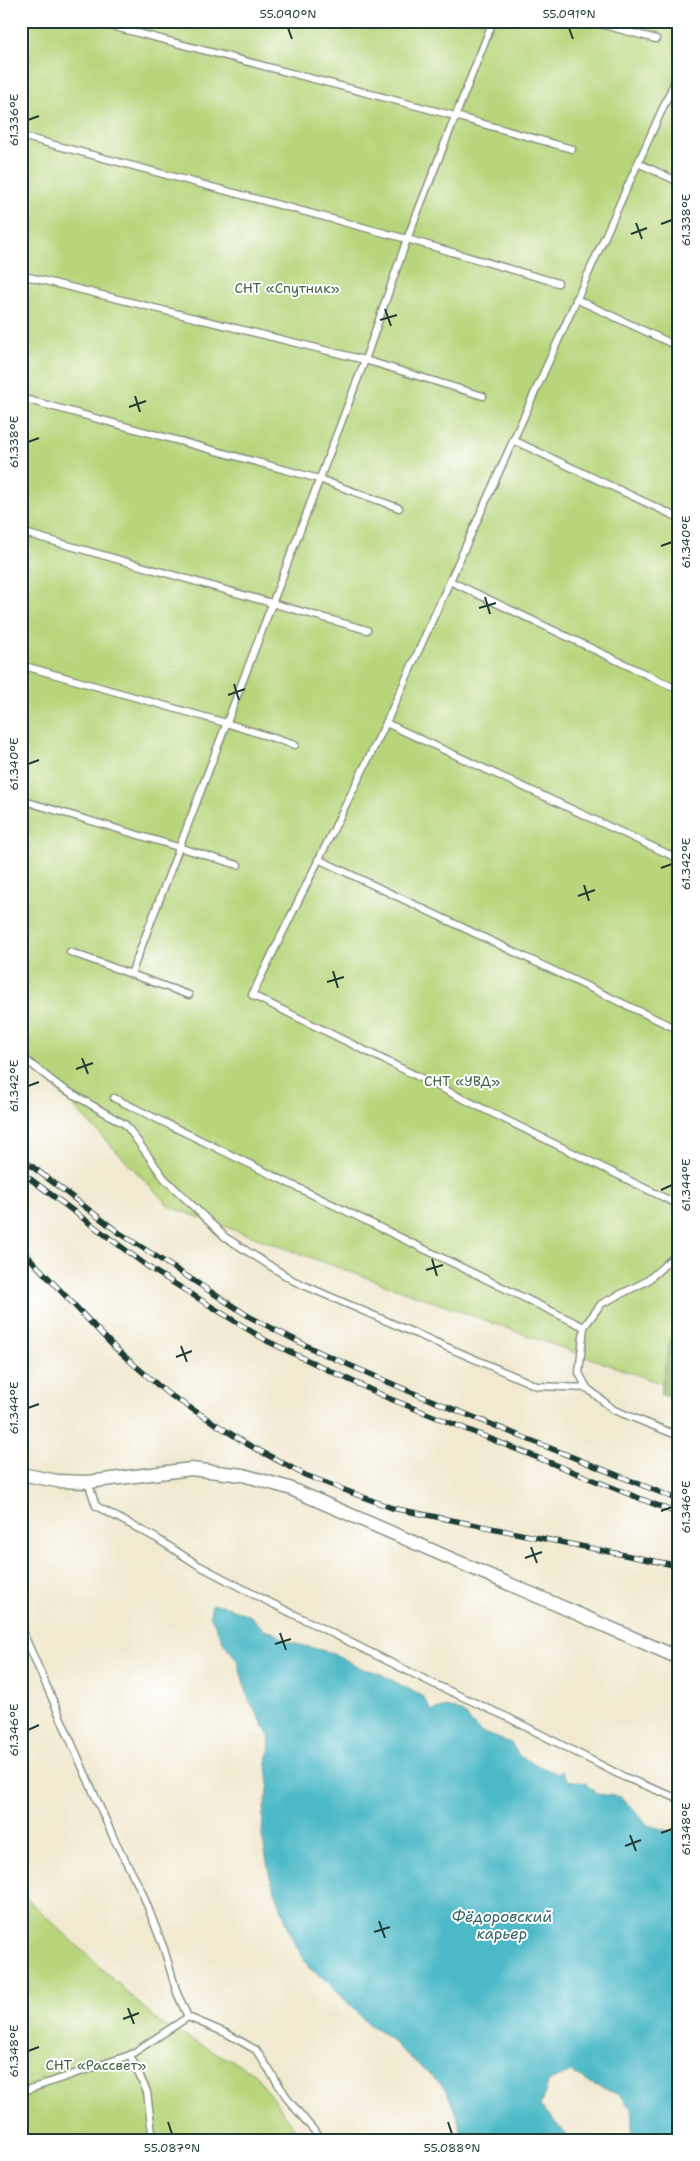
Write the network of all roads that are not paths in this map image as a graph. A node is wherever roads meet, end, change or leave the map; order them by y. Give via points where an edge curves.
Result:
1 (92, 21) edge
2 (493, 21) edge
3 (589, 21) edge
4 (656, 39) dead end
5 (679, 72) edge
6 (456, 116) junction
7 (21, 136) edge
8 (572, 149) dead end
9 (638, 163) junction
10 (679, 182) edge
11 (407, 239) junction
12 (21, 275) edge
13 (558, 283) dead end
14 (576, 300) junction
15 (679, 347) edge
16 (365, 360) junction
17 (483, 396) dead end
18 (21, 398) edge
19 (513, 440) junction
20 (319, 479) junction
21 (399, 508) dead end
22 (679, 518) edge
23 (21, 532) edge
24 (450, 581) junction
25 (272, 602) junction
26 (367, 630) dead end
27 (21, 665) edge
28 (679, 690) edge
29 (226, 723) junction
30 (386, 723) junction
31 (295, 745) dead end
32 (21, 800) edge
33 (178, 848) junction
34 (318, 859) junction
35 (679, 859) edge
36 (238, 865) dead end
37 (70, 952) dead end
38 (131, 974) junction
39 (189, 996) dead end
40 (679, 1030) edge
41 (21, 1056) edge
42 (114, 1098) dead end
43 (679, 1205) edge
44 (679, 1252) edge
45 (584, 1327) junction
46 (587, 1388) junction
47 (679, 1436) edge
48 (21, 1474) edge
49 (88, 1482) junction
50 (21, 1628) edge
51 (679, 1658) edge
52 (679, 1799) edge
53 (188, 2017) junction
54 (130, 2055) junction
55 (21, 2092) edge
56 (154, 2140) edge
57 (322, 2140) edge

1 - 6 lane
2 - 6 lane
3 - 4 lane
5 - 9 lane
6 - 8 lane
6 - 11 lane
7 - 11 lane
9 - 10 lane
9 - 14 lane
11 - 13 lane
11 - 16 lane
12 - 16 lane
14 - 15 lane
14 - 19 lane
16 - 17 lane
16 - 20 lane
18 - 20 lane
19 - 22 lane
19 - 24 lane
20 - 21 lane
20 - 25 lane
23 - 25 lane
24 - 28 lane
24 - 30 lane
25 - 26 lane
25 - 29 lane
27 - 29 lane
29 - 31 lane
29 - 33 lane
30 - 34 lane
30 - 35 lane
32 - 33 lane
33 - 36 lane
33 - 38 lane
34 - 40 lane
34 - 43 lane via 252,996
37 - 38 lane
38 - 39 lane
41 - 46 lane via 59,1086 126,1125 164,1178 225,1237 294,1281 537,1386
42 - 45 lane
44 - 45 lane via 647,1281 602,1304
45 - 46 lane via 579,1373
46 - 47 lane via 614,1410
48 - 49 street via 56,1482
49 - 51 street via 191,1469 243,1475 289,1488
49 - 52 lane via 96,1506 198,1565 624,1777
50 - 53 lane via 114,1839 142,1892
53 - 54 lane
53 - 57 lane via 256,2050 290,2102
54 - 55 lane
54 - 56 lane via 147,2092

